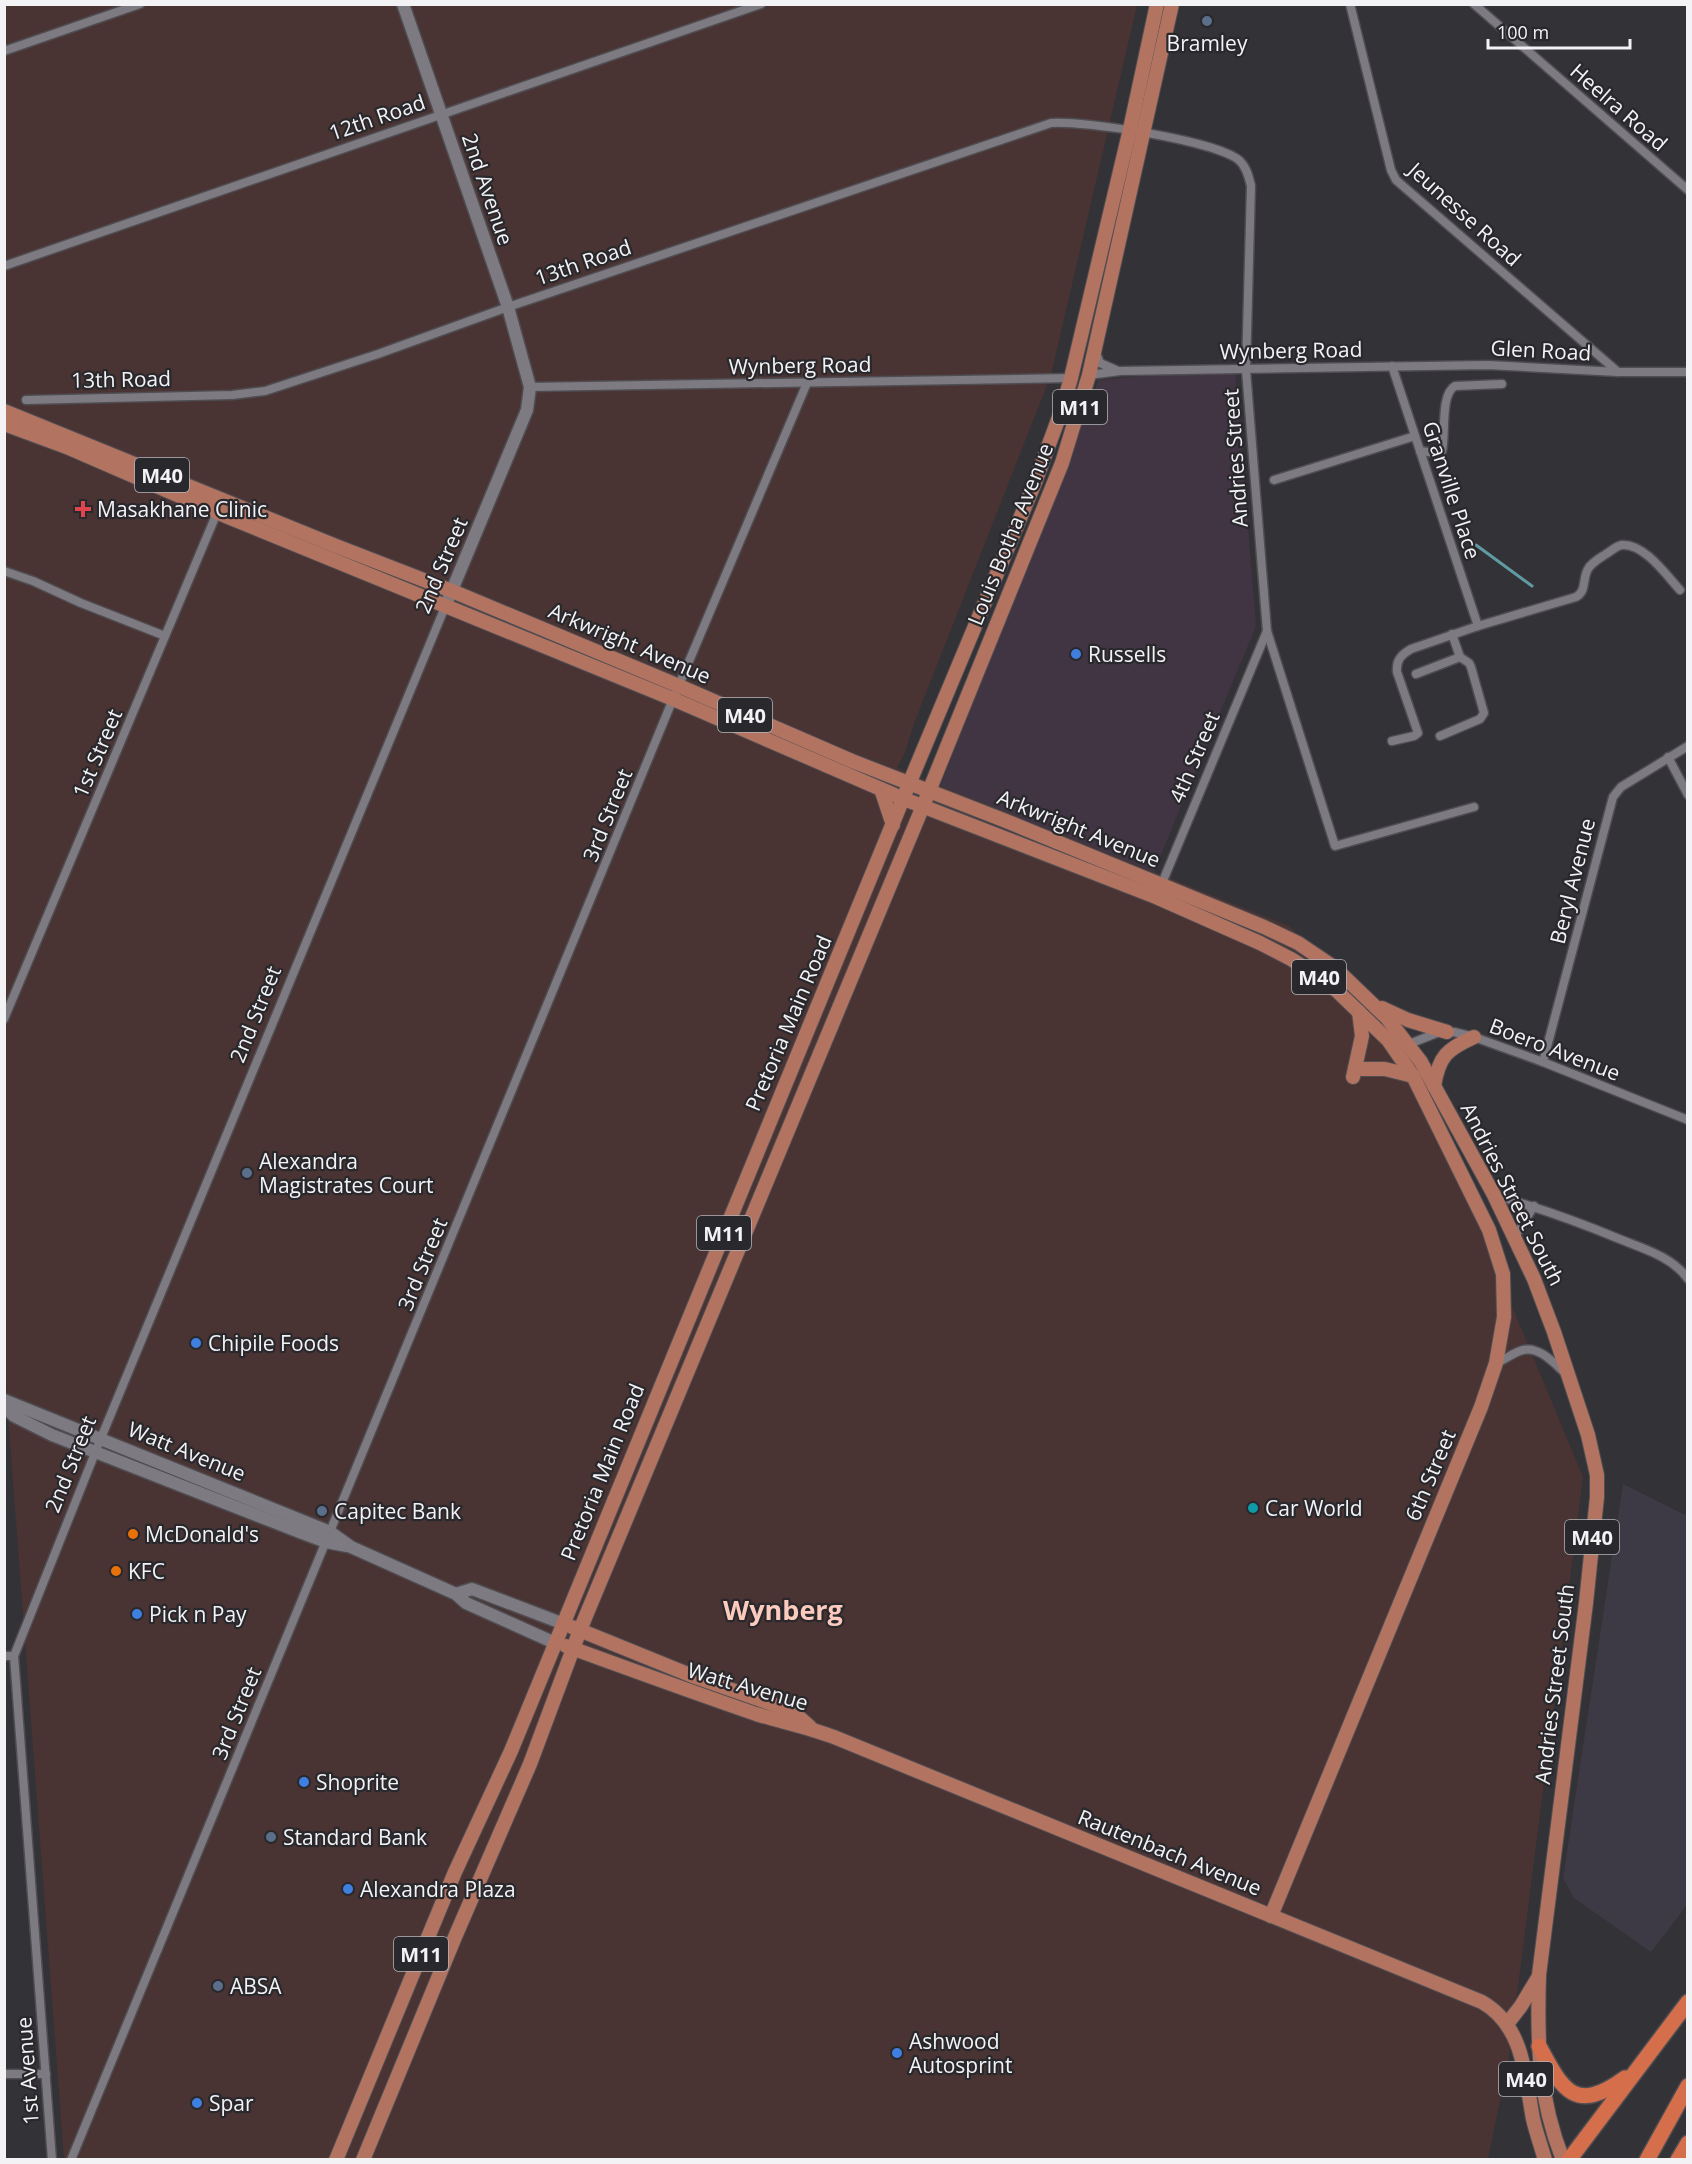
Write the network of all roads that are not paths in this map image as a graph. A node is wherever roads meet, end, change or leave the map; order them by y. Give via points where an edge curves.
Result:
1 (140, 4) edge
2 (403, 4) edge
3 (761, 4) edge
4 (1156, 4) edge
5 (1172, 4) edge
6 (1350, 4) edge
7 (1474, 4) edge
8 (4, 51) edge
9 (441, 114) junction
10 (1136, 131) junction
11 (1688, 190) edge
12 (4, 266) edge
13 (507, 307) junction
14 (1095, 347) junction
15 (1392, 366) junction
16 (1246, 370) junction
17 (1119, 371) junction
18 (1618, 372) junction
19 (1688, 372) edge
20 (1089, 375) junction
21 (1071, 378) junction
22 (807, 383) junction
23 (1502, 384) dead end
24 (530, 387) junction
25 (26, 400) dead end
26 (4, 411) edge
27 (4, 424) edge
28 (1415, 436) junction
29 (1420, 451) junction
30 (1274, 480) dead end
31 (220, 506) junction
32 (4, 571) edge
33 (1680, 590) dead end
34 (452, 591) junction
35 (445, 607) junction
36 (1478, 626) junction
37 (1266, 631) junction
38 (1452, 634) junction
39 (165, 636) junction
40 (1460, 657) junction
41 (1416, 674) dead end
42 (676, 693) junction
43 (1440, 736) dead end
44 (1392, 741) dead end
45 (1688, 746) edge
46 (1668, 757) junction
47 (909, 784) junction
48 (881, 789) junction
49 (928, 792) junction
50 (1688, 795) edge
51 (904, 799) junction
52 (923, 806) junction
53 (1474, 807) dead end
54 (945, 814) junction
55 (893, 825) junction
56 (912, 832) junction
57 (1158, 891) junction
58 (1373, 1002) junction
59 (1359, 1011) junction
60 (4, 1019) edge
61 (1447, 1032) junction
62 (1474, 1037) junction
63 (1401, 1047) junction
64 (1543, 1062) junction
65 (1413, 1076) junction
66 (1434, 1086) junction
67 (1688, 1120) edge
68 (1494, 1195) junction
69 (1534, 1206) junction
70 (1514, 1238) junction
71 (1686, 1274) edge
72 (1496, 1363) junction
73 (1570, 1378) junction
74 (4, 1400) edge
75 (4, 1406) edge
76 (101, 1438) junction
77 (95, 1453) junction
78 (328, 1537) junction
79 (456, 1594) junction
80 (564, 1624) junction
81 (580, 1630) junction
82 (555, 1643) junction
83 (574, 1649) junction
84 (4, 1656) edge
85 (14, 1656) junction
86 (708, 1681) junction
87 (704, 1696) junction
88 (812, 1728) junction
89 (1271, 1916) junction
90 (1539, 1975) junction
91 (1688, 2002) edge
92 (1507, 2024) junction
93 (1539, 2046) junction
94 (1637, 2070) junction
95 (4, 2074) edge
96 (45, 2074) junction
97 (1688, 2086) edge
98 (1688, 2143) edge
99 (52, 2160) edge
100 (71, 2160) edge
101 (336, 2160) edge
102 (363, 2160) edge
103 (1545, 2160) edge
104 (1563, 2160) edge
105 (1569, 2160) edge
106 (1647, 2160) edge
107 (1678, 2160) edge

1 - 8 street
2 - 9 street, 2nd Avenue
3 - 9 street, 12th Road
4 - 10 main road, Louis Botha Avenue / M11
5 - 10 main road, Louis Botha Avenue / M11
6 - 18 street, Jeunesse Road via 1396,180
7 - 11 street, Heelra Road
9 - 12 street, 12th Road
9 - 13 street, 2nd Avenue
10 - 13 street, 13th Road via 1051,123
10 - 14 main road, Louis Botha Avenue / M11
10 - 16 street, Andries Street via 1224,153 1241,162 1249,175 1252,209
10 - 21 main road, Louis Botha Avenue / M11
13 - 24 street, 2nd Avenue
13 - 25 street, 13th Road via 378,354 248,394
14 - 17 street via 1100,363
14 - 20 main road, Louis Botha Avenue / M11
15 - 16 street, Wynberg Road
15 - 18 street, Glen Road via 1519,366
15 - 28 street, Granville Place
16 - 17 street, Wynberg Road
16 - 37 street, Andries Street
17 - 20 street, Wynberg Road
18 - 19 street, Glen Road
20 - 49 main road, Louis Botha Avenue / M11 via 1059,473
21 - 22 street, Wynberg Road
21 - 47 main road, Louis Botha Avenue / M11 via 1034,485
22 - 24 street, Wynberg Road
22 - 42 street, 3rd Street
23 - 29 street via 1450,389 1442,451
24 - 34 street, 2nd Street via 527,410
26 - 31 main road, Arkwright Avenue / M40
27 - 31 main road, Arkwright Avenue / M40
28 - 29 street, Granville Place
28 - 30 street
29 - 36 street, Granville Place
31 - 34 main road, Arkwright Avenue / M40
31 - 35 main road, Arkwright Avenue / M40
31 - 39 street, 1st Street
32 - 39 street
33 - 36 street via 1644,552 1623,545 1588,567 1581,595
34 - 35 street, 2nd Street
34 - 42 main road, Arkwright Avenue / M40
35 - 42 main road, Arkwright Avenue / M40
35 - 76 street, 2nd Street
36 - 38 street
37 - 53 street, Andries Street via 1335,846
37 - 57 street, 4th Street
38 - 40 street
38 - 44 street via 1401,655 1398,680 1418,733
39 - 60 street, 1st Street
40 - 41 street
40 - 43 street via 1471,667 1484,713
42 - 47 main road, Arkwright Avenue / M40
42 - 48 main road, Arkwright Avenue / M40
42 - 78 street, 3rd Street
45 - 46 street, Beryl Avenue
46 - 50 street
46 - 64 street, Beryl Avenue via 1621,787 1613,797
47 - 49 main road, Arkwright Avenue / M40
47 - 51 main road, M11
48 - 51 main road, Arkwright Avenue / M40
48 - 55 main road
49 - 52 main road, M11
49 - 57 main road, Arkwright Avenue / M40
51 - 52 main road, Arkwright Avenue / M40
51 - 55 main road, Pretoria Main Road / M11
52 - 54 main road, Arkwright Avenue / M40
52 - 56 main road, Pretoria Main Road / M11
54 - 56 main road
54 - 57 main road, Arkwright Avenue / M40
55 - 80 main road, Pretoria Main Road / M11
56 - 81 main road, Pretoria Main Road / M11
57 - 58 main road, Arkwright Avenue / M40 via 1264,927 1298,943 1335,968
57 - 59 main road, Arkwright Avenue / M40 via 1291,959
58 - 61 main road via 1408,1020
58 - 63 main road, Arkwright Avenue / M40
59 - 63 main road, Arkwright Avenue / M40
59 - 65 main road via 1362,1036 1358,1073 1385,1069
61 - 62 street, Boero Avenue
61 - 63 street, Boero Avenue
62 - 64 street, Boero Avenue
62 - 66 main road via 1444,1056
63 - 65 main road, 6th Street / M40
63 - 66 main road, Andries Street South / M40
64 - 67 street, Boero Avenue
65 - 72 main road, 6th Street / M40 via 1479,1206 1498,1254 1504,1317
66 - 68 main road, Andries Street South / M40
68 - 69 street
68 - 70 main road, Andries Street South / M40
69 - 70 street
69 - 71 street via 1656,1254
70 - 73 main road, Andries Street South / M40 via 1545,1306
72 - 73 street via 1521,1350 1540,1352
72 - 89 main road, 6th Street / M40
73 - 90 main road, Andries Street South / M40 via 1594,1456 1597,1497
74 - 76 street, Watt Avenue
75 - 77 street, Watt Avenue via 23,1422
76 - 77 street, 2nd Street
76 - 78 street, Watt Avenue
77 - 78 street, Watt Avenue
77 - 85 street, 2nd Street
78 - 79 street, Watt Avenue
78 - 100 street, 3rd Street
79 - 80 street, Watt Avenue via 472,1589
79 - 82 street, Watt Avenue via 466,1604
80 - 81 main road, Watt Avenue
80 - 82 main road, Pretoria Main Road / M11
81 - 83 main road, Pretoria Main Road / M11
81 - 86 main road, Watt Avenue
82 - 83 main road, Watt Avenue
82 - 101 main road, Pretoria Main Road / M11
83 - 87 main road, Watt Avenue
83 - 102 main road, Pretoria Main Road / M11 via 530,1764
84 - 85 street
85 - 96 street, 1st Avenue
86 - 87 main road
86 - 88 main road, Watt Avenue via 792,1711
87 - 88 main road, Watt Avenue
88 - 89 main road, Rautenbach Avenue
89 - 92 main road, Rautenbach Avenue / M40 via 1468,1996 1491,2007
90 - 92 main road
90 - 93 main road, Andries Street South / M40
91 - 94 highway
92 - 103 main road, M40 via 1522,2057
93 - 94 highway via 1559,2081 1577,2095 1605,2092
93 - 104 main road, M40 via 1548,2118
94 - 105 highway
95 - 96 street
96 - 99 street, 1st Avenue
97 - 106 highway
98 - 107 highway

